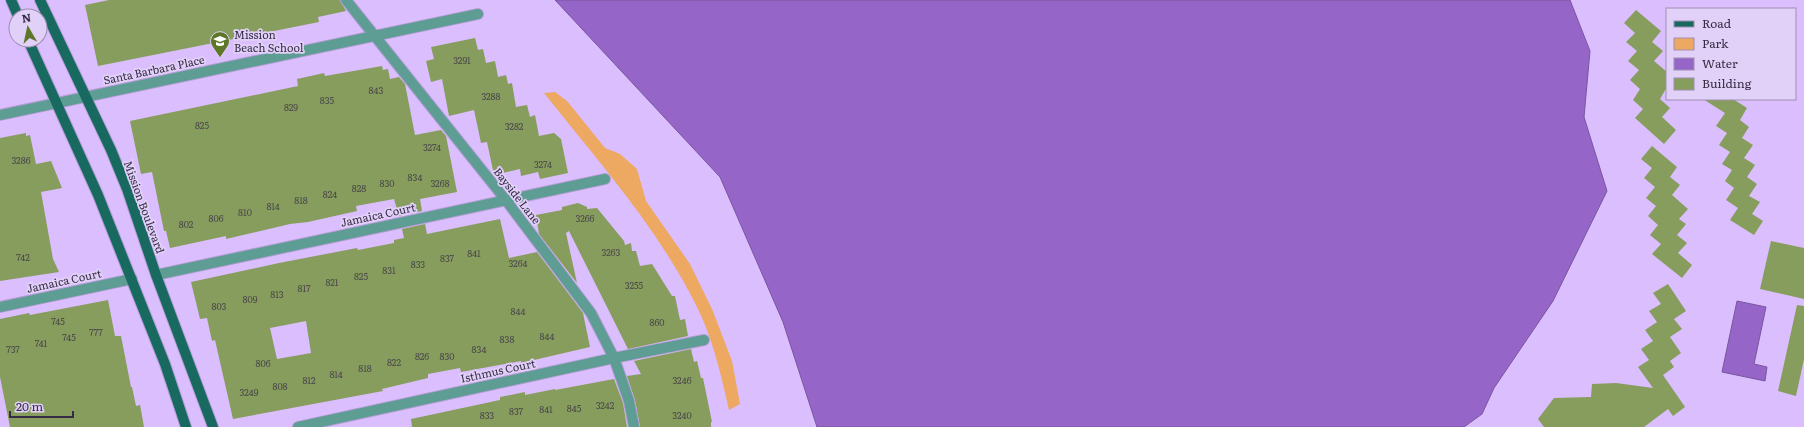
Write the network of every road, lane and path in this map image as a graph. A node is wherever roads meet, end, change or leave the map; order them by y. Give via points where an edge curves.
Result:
1 (40, 0) edge
2 (346, 0) edge
3 (478, 14) dead end
4 (376, 36) junction
5 (31, 48) edge
6 (85, 97) junction
7 (55, 103) junction
8 (0, 115) edge
9 (605, 179) dead end
10 (505, 199) junction
11 (156, 274) junction
12 (132, 279) junction
13 (0, 307) edge
14 (704, 340) dead end
15 (614, 358) junction
16 (186, 427) edge
17 (213, 427) edge
18 (298, 427) edge
19 (634, 427) edge

1 - 6 main road, Mission Boulevard
2 - 4 street, Bayside Lane
3 - 4 street, Santa Barbara Place
4 - 6 street, Santa Barbara Place
4 - 10 street, Bayside Lane
5 - 7 main road
6 - 7 street, Santa Barbara Place
6 - 11 main road, Mission Boulevard via 127,189
7 - 8 street, Santa Barbara Place
7 - 12 main road via 98,195
9 - 10 street, Jamaica Court
10 - 11 street, Jamaica Court
10 - 15 street, Bayside Lane via 591,313
11 - 17 main road, Mission Boulevard
12 - 13 street, Jamaica Court
12 - 16 main road
14 - 15 street, Isthmus Court
15 - 18 street, Isthmus Court
15 - 19 street, Bayside Lane via 629,401

